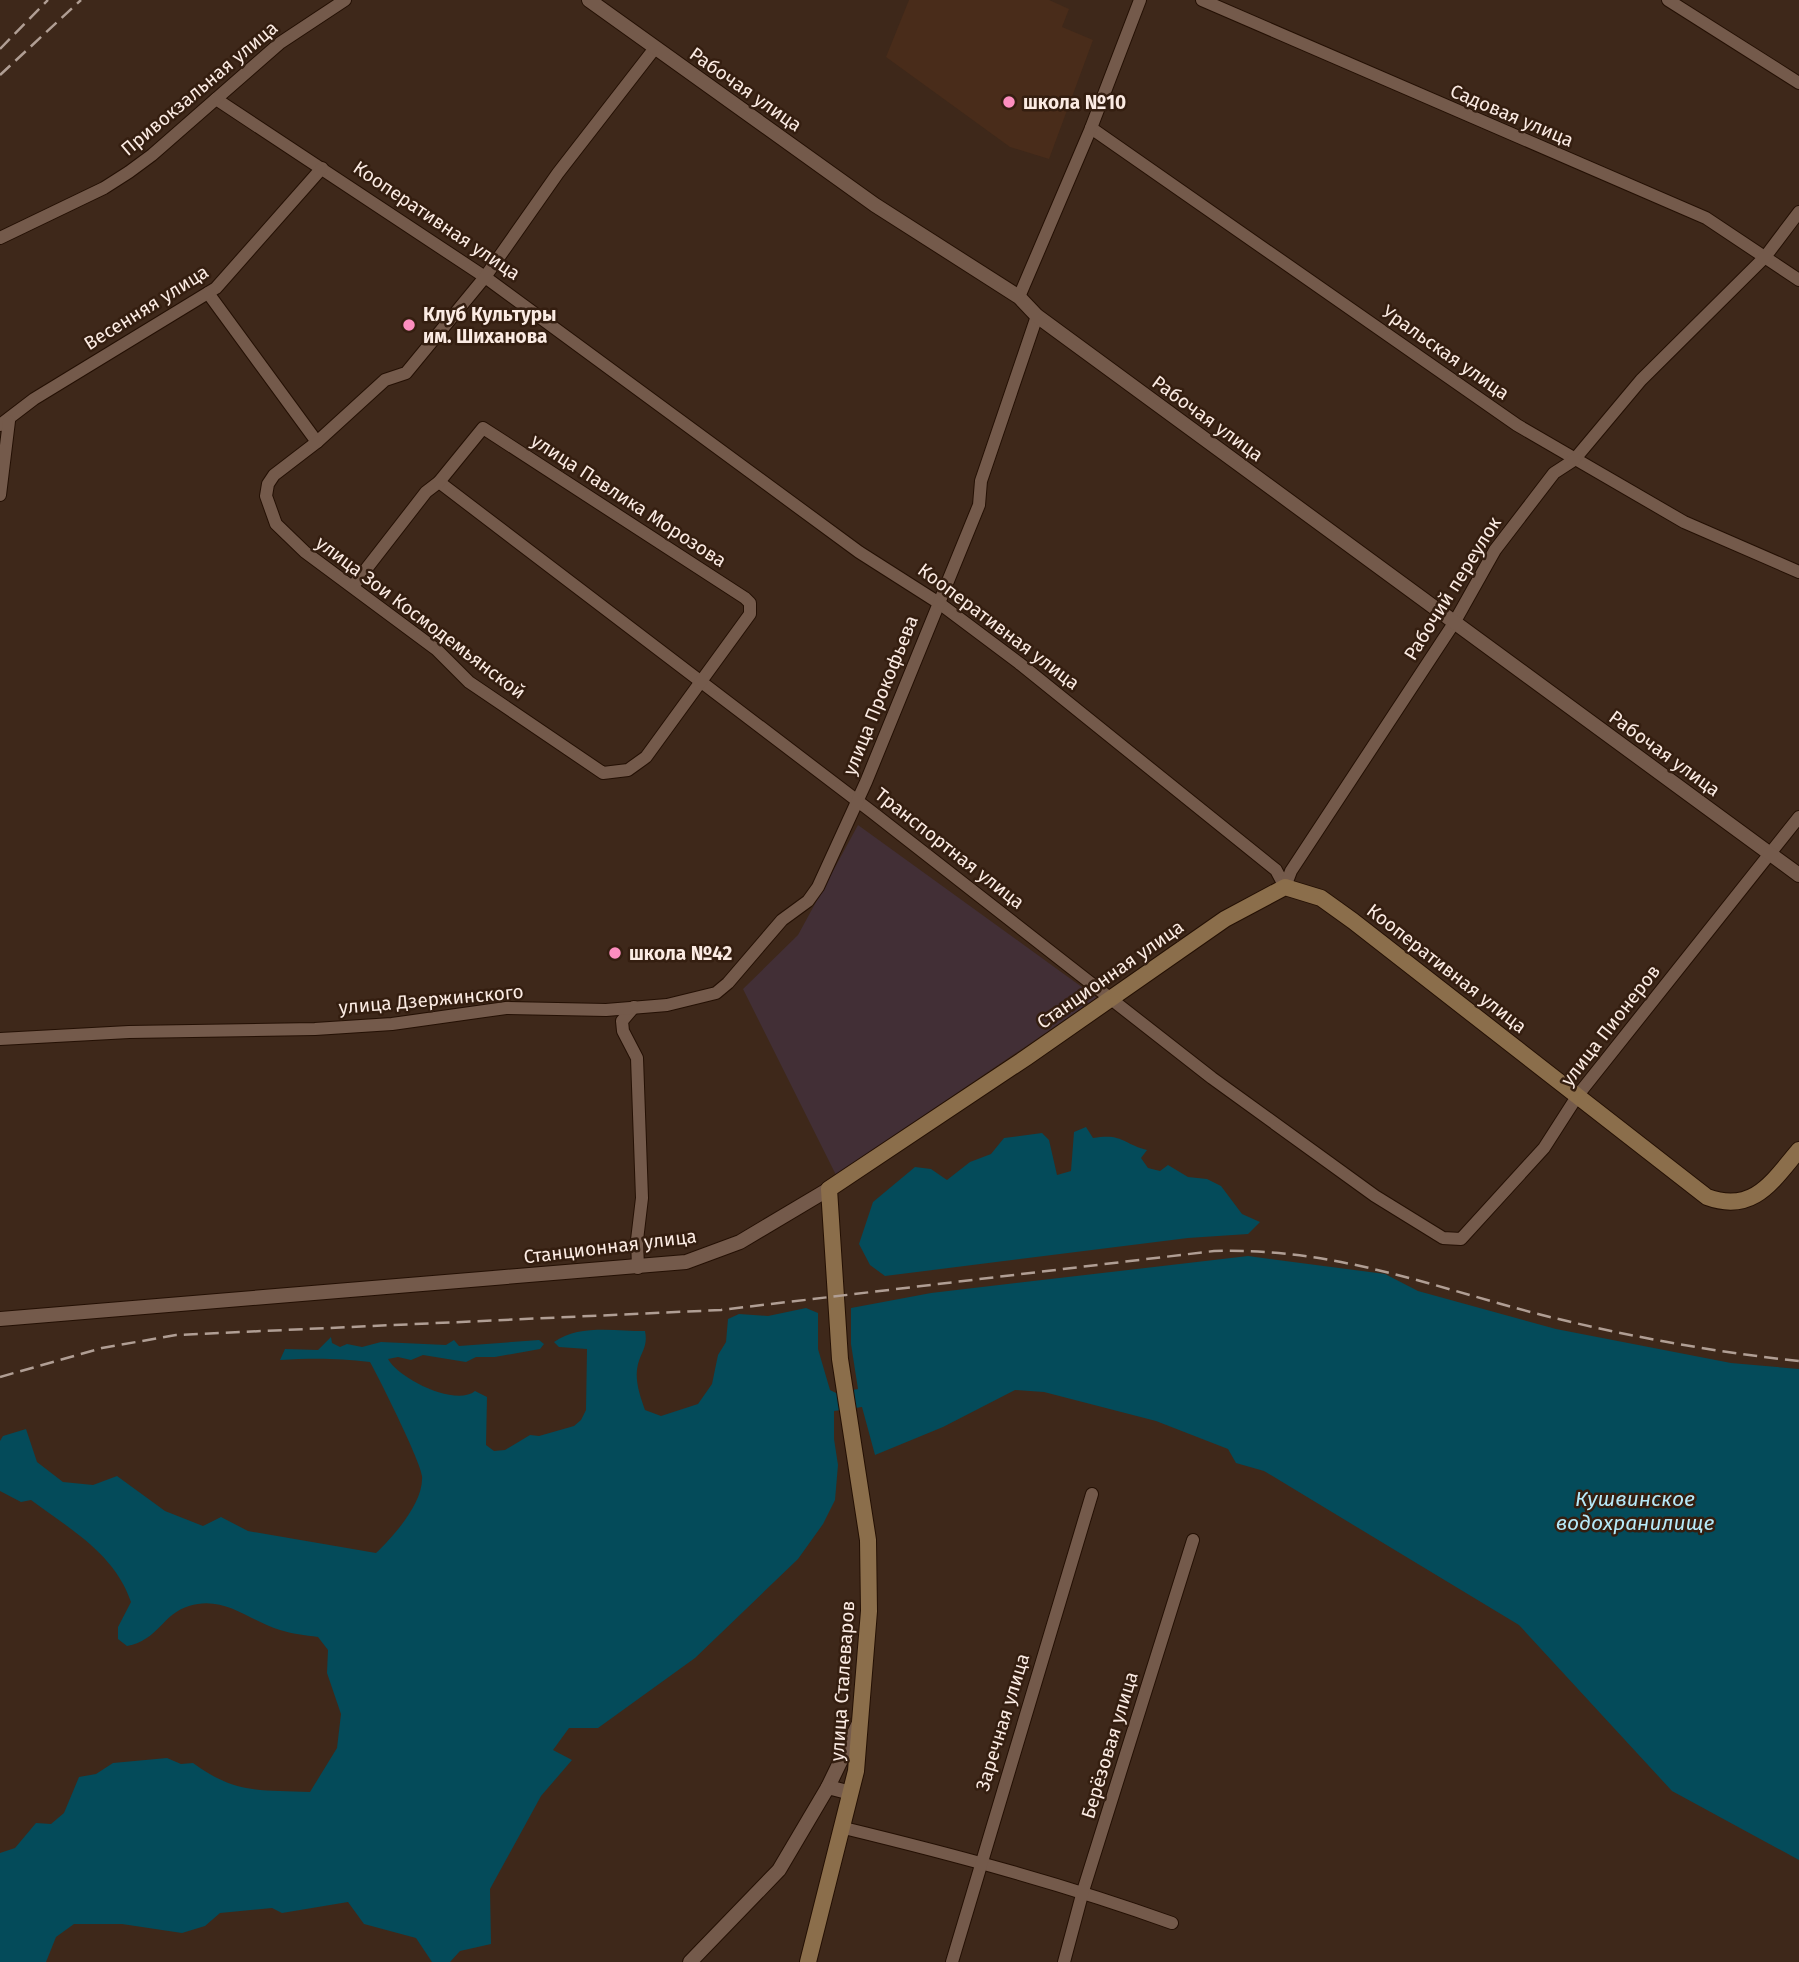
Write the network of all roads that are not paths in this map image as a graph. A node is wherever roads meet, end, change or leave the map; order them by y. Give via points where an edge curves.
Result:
1 (345, 0) edge
2 (589, 0) edge
3 (1140, 0) edge
4 (1202, 0) edge
5 (1668, 0) edge
6 (655, 48) junction
7 (1799, 83) edge
8 (216, 99) junction
9 (1091, 128) junction
10 (322, 168) junction
11 (1799, 212) edge
12 (0, 238) edge
13 (1765, 257) junction
14 (485, 277) junction
15 (1799, 281) edge
16 (208, 293) junction
17 (1019, 297) junction
18 (1037, 316) junction
19 (4, 423) edge
20 (317, 442) junction
21 (1574, 460) junction
22 (0, 472) edge
23 (439, 482) junction
24 (0, 495) edge
25 (1799, 572) edge
26 (353, 586) junction
27 (939, 603) junction
28 (751, 608) joint
29 (1454, 623) junction
30 (700, 681) junction
31 (858, 800) junction
32 (1799, 817) edge
33 (1770, 853) junction
34 (1799, 875) edge
35 (818, 887) joint
36 (1285, 887) junction
37 (1110, 998) junction
38 (634, 1007) junction
39 (591, 1010) junction
40 (622, 1031) junction
41 (0, 1039) edge
42 (1578, 1095) junction
43 (1799, 1150) edge
44 (830, 1189) junction
45 (1443, 1238) joint
46 (638, 1268) junction
47 (0, 1319) edge
48 (1092, 1494) dead end
49 (1194, 1540) dead end
50 (863, 1716) junction
51 (828, 1787) junction
52 (851, 1793) junction
53 (844, 1828) junction
54 (980, 1861) junction
55 (1083, 1891) junction
56 (1172, 1923) dead end
57 (690, 1962) edge
58 (808, 1962) edge
59 (952, 1962) edge
60 (1064, 1962) edge

1 - 8 street, Привокзальная улица via 280,43
2 - 6 street, Рабочая улица
3 - 9 street
4 - 13 street, Садовая улица via 1706,218
5 - 7 street
6 - 14 street
6 - 17 street, Рабочая улица via 876,205
8 - 10 street, Кооперативная улица
8 - 12 street, Привокзальная улица via 152,155 112,182
9 - 17 street
9 - 21 street, Уральская улица
10 - 14 street, Кооперативная улица
10 - 16 street, Весенняя улица
11 - 13 street, Рабочий переулок
13 - 15 street, Садовая улица
13 - 21 street, Рабочий переулок via 1641,380
14 - 20 street via 406,373 385,380
14 - 27 street, Кооперативная улица via 859,552
16 - 19 street, Весенняя улица via 34,399
16 - 20 street
17 - 18 street, Рабочая улица
18 - 27 street, улица Прокофьева via 981,481 979,505
18 - 29 street, Рабочая улица
19 - 22 street
20 - 26 street, улица Зои Космодемьянской via 274,475 268,484 269,509 276,524 305,552
21 - 25 street, Уральская улица via 1684,522
21 - 29 street, Рабочий переулок via 1554,472 1495,550
22 - 24 street
23 - 26 street via 426,492
23 - 28 street, улица Павлика Морозова via 483,428 746,598
23 - 30 street, Транспортная улица
26 - 30 street, улица Зои Космодемьянской via 437,650 469,682 603,773 628,770 646,757
27 - 31 street, улица Прокофьева
27 - 36 street, Кооперативная улица via 1276,870
28 - 30 street, улица Зои Космодемьянской
29 - 33 street, Рабочая улица
29 - 36 street, Рабочий переулок via 1291,871
30 - 31 street, Транспортная улица
31 - 35 street, улица Прокофьева
31 - 37 street, Транспортная улица
32 - 33 street, улица Пионеров
33 - 34 street, Рабочая улица
33 - 42 street, улица Пионеров
35 - 38 street, улица Дзержинского via 716,993 667,1005
36 - 37 main road, Станционная улица via 1225,919
36 - 42 main road, Кооперативная улица via 1321,898
37 - 44 main road, Станционная улица
37 - 45 street, Транспортная улица via 1375,1196
38 - 39 street, улица Дзержинского
38 - 40 street via 622,1021
39 - 40 street
39 - 41 street, улица Дзержинского via 506,1008 328,1028
40 - 46 street via 637,1058 642,1198
42 - 43 main road, Кооперативная улица via 1707,1197 1723,1202 1737,1202 1761,1192
42 - 45 street, улица Пионеров via 1544,1149 1495,1206 1461,1239
44 - 46 street, Станционная улица via 723,1251 686,1262
44 - 50 main road, улица Сталеваров via 839,1359 869,1563
46 - 47 street, Станционная улица
48 - 54 street, Заречная улица
49 - 55 street, Берёзовая улица
50 - 51 street
50 - 52 main road, улица Сталеваров
51 - 52 street
51 - 57 street via 779,1870
52 - 53 main road, улица Сталеваров
53 - 54 street
53 - 58 main road, улица Сталеваров
54 - 55 street
54 - 59 street, Заречная улица
55 - 56 street
55 - 60 street, Берёзовая улица

